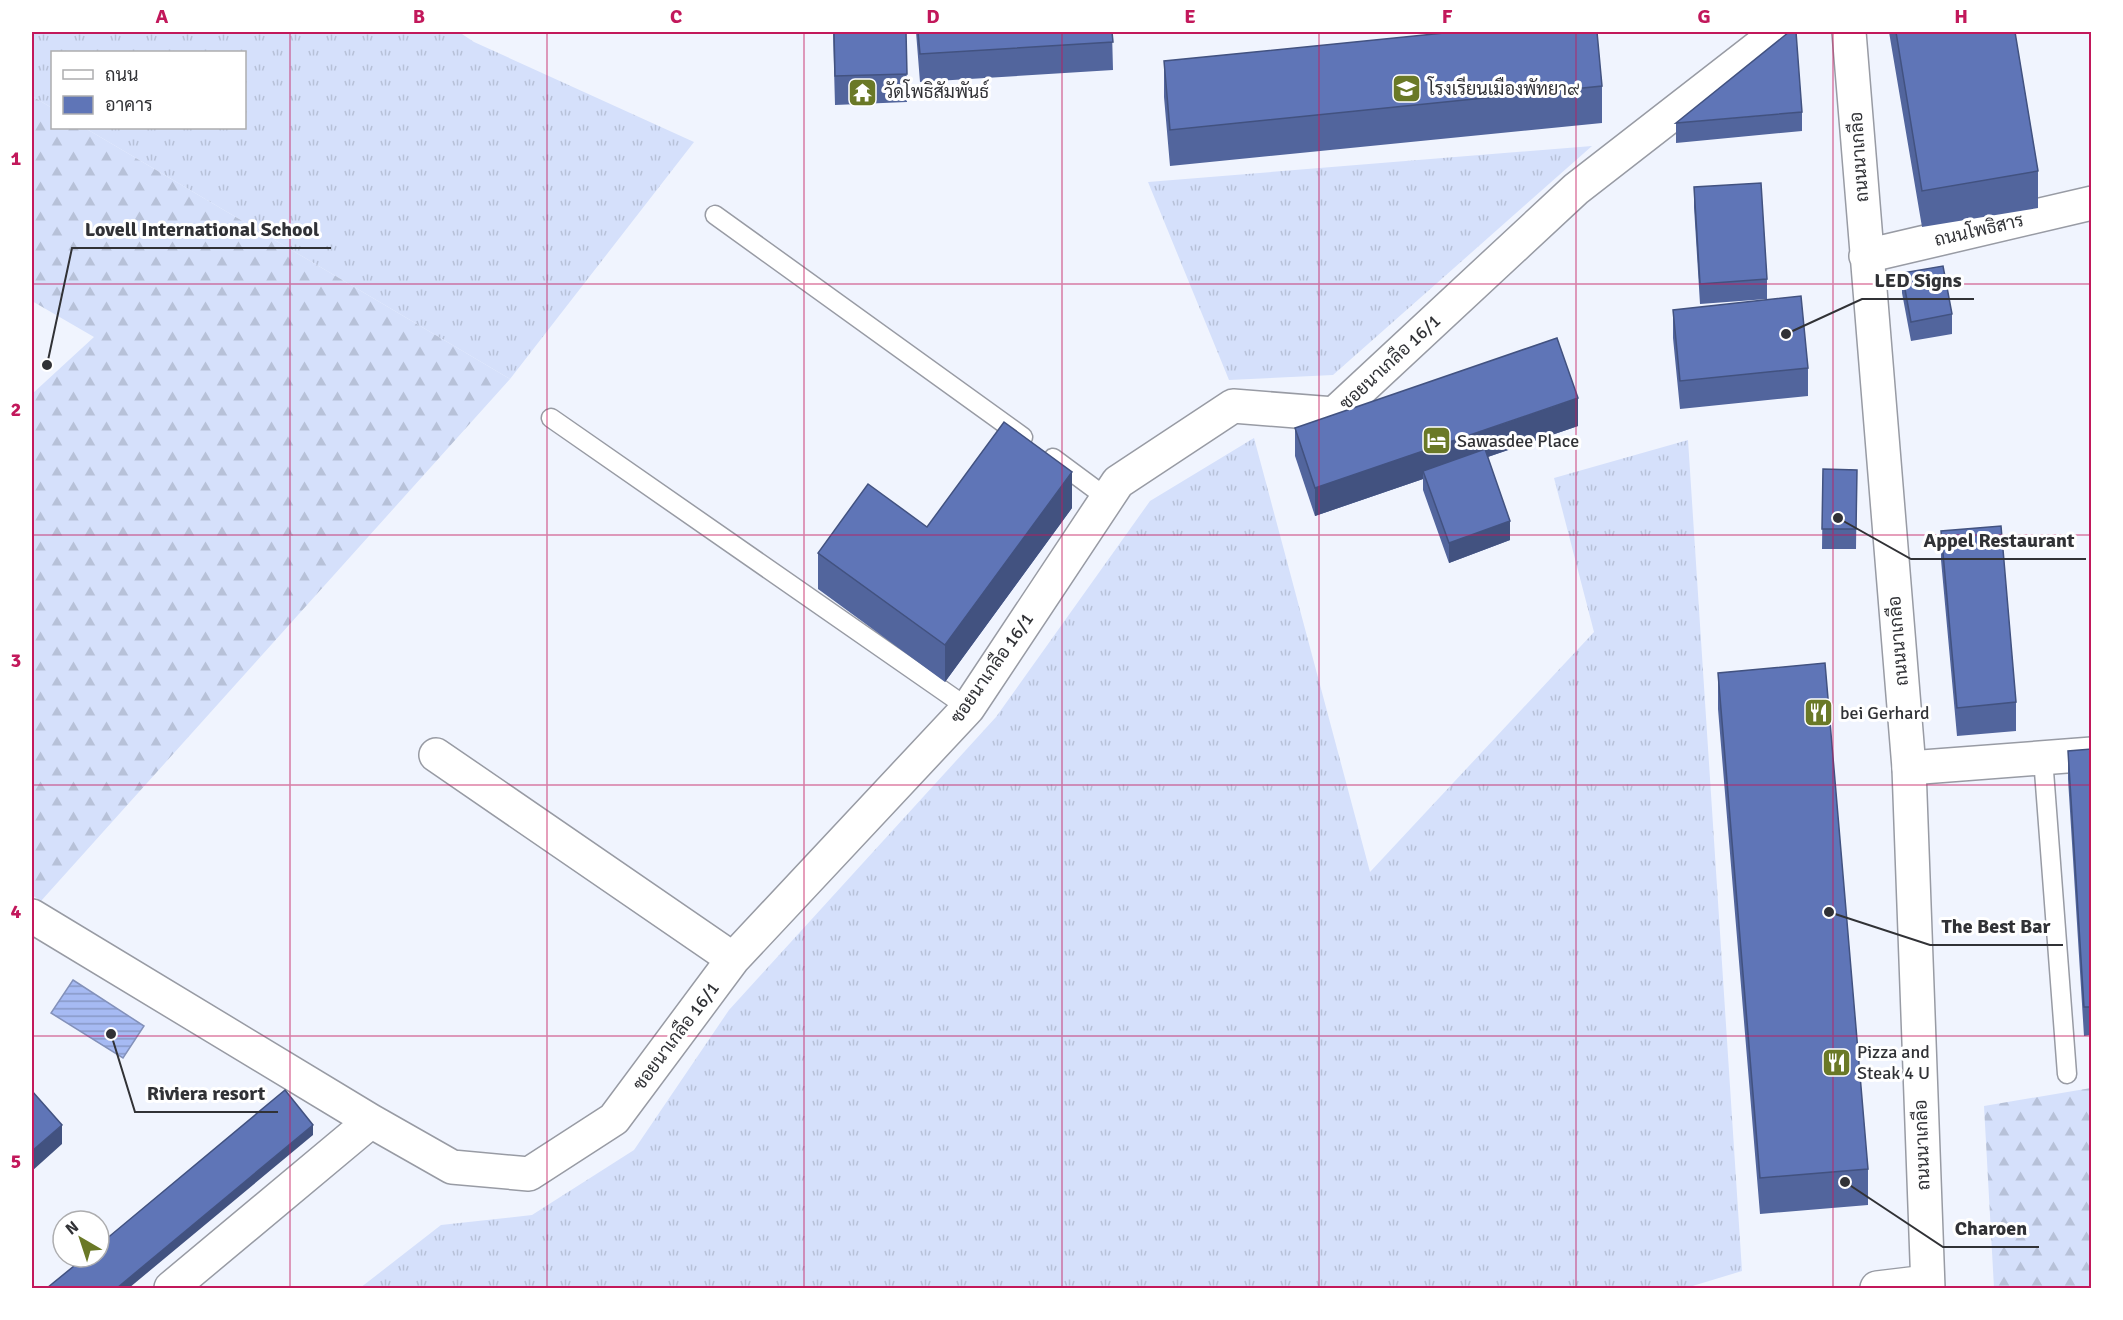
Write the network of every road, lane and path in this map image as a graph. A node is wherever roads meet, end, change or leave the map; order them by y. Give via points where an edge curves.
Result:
1 (1778, 32) edge
2 (1849, 32) edge
3 (2091, 203) edge
4 (715, 215) dead end
5 (1866, 256) junction
6 (551, 418) dead end
7 (1107, 498) junction
8 (968, 708) junction
9 (2091, 754) edge
10 (436, 755) dead end
11 (2043, 758) junction
12 (1909, 768) junction
13 (32, 916) edge
14 (733, 959) junction
15 (2067, 1074) dead end
16 (371, 1121) junction
17 (1928, 1285) edge
18 (171, 1288) edge
19 (1877, 1288) edge

1 - 7 street, ซอยนาเกลือ 16/1 via 1576,189 1334,414 1233,406 1118,482
2 - 5 street, ถนนนาเกลือ
3 - 5 street, ถนนโพธิสาร
4 - 7 lane
5 - 12 street, ถนนนาเกลือ
6 - 8 lane
7 - 8 street, ซอยนาเกลือ 16/1
8 - 14 street, ซอยนาเกลือ 16/1
9 - 11 street
10 - 14 street
11 - 12 street
11 - 15 lane
12 - 17 street, ถนนนาเกลือ
13 - 16 street, ซอยนาเกลือ 16/1
14 - 16 street, ซอยนาเกลือ 16/1 via 615,1119 529,1174 452,1167
16 - 18 street
17 - 19 street

